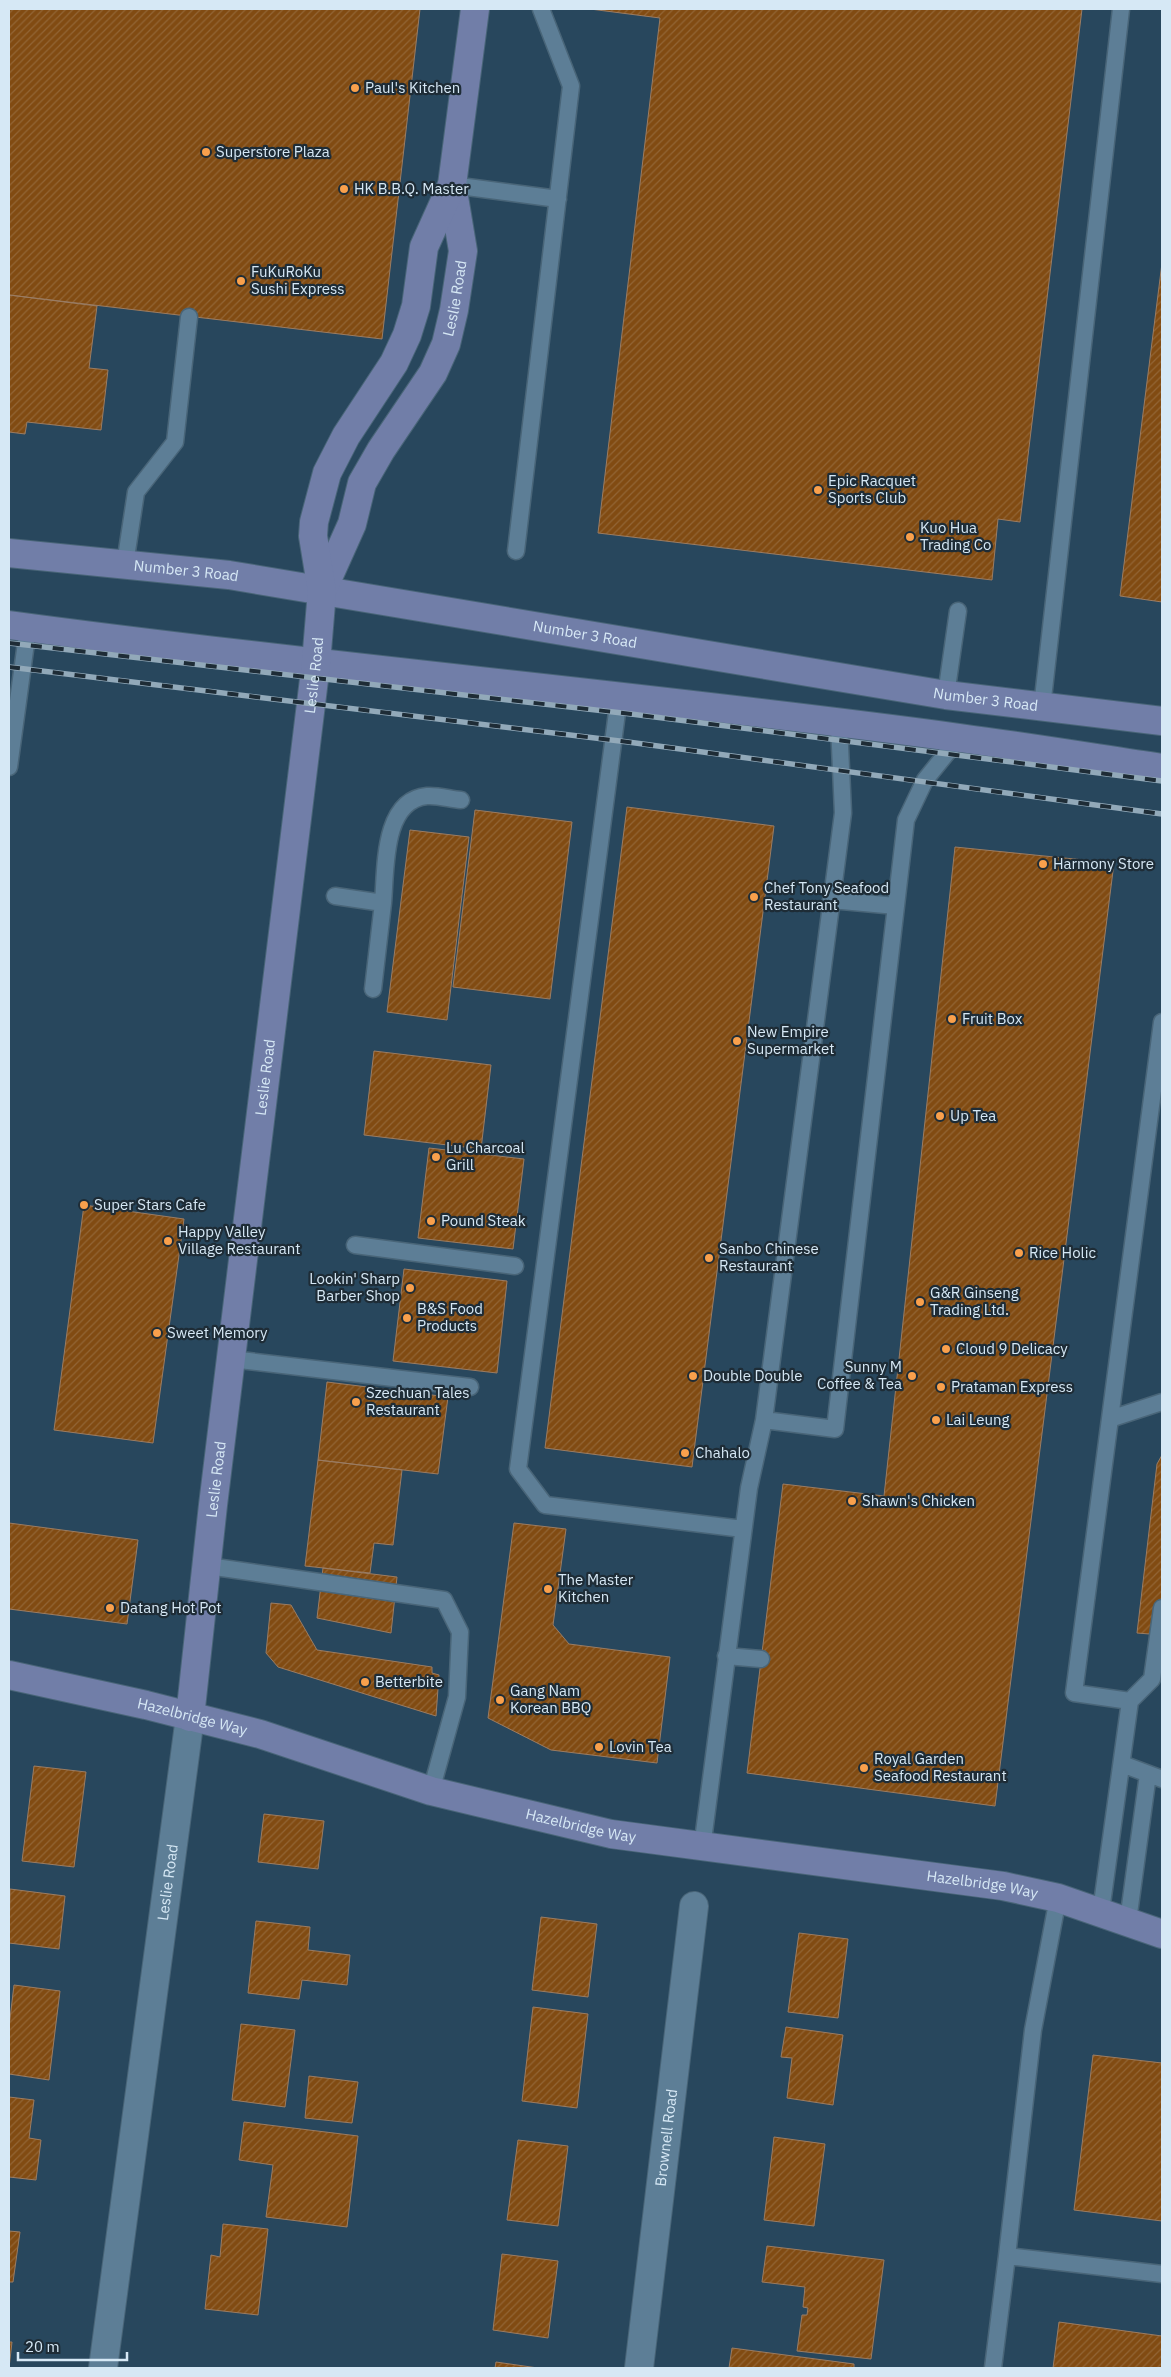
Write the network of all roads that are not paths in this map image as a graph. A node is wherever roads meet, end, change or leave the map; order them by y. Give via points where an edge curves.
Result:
1 (475, 9) edge
2 (541, 9) edge
3 (1121, 9) edge
4 (452, 185) junction
5 (558, 199) junction
6 (189, 317) dead end
7 (516, 551) dead end
8 (9, 553) edge
9 (125, 564) junction
10 (322, 591) junction
11 (958, 611) dead end
12 (18, 627) edge
13 (316, 663) junction
14 (946, 695) junction
15 (618, 697) junction
16 (1042, 707) junction
17 (1162, 721) edge
18 (839, 724) junction
19 (959, 738) junction
20 (9, 767) edge
21 (1162, 768) edge
22 (461, 800) dead end
23 (335, 896) dead end
24 (831, 900) junction
25 (382, 903) junction
26 (896, 906) junction
27 (372, 989) dead end
28 (1162, 1022) edge
29 (1160, 1064) edge
30 (354, 1246) dead end
31 (515, 1266) dead end
32 (231, 1358) junction
33 (470, 1387) dead end
34 (1162, 1402) edge
35 (764, 1420) junction
36 (1110, 1420) junction
37 (743, 1529) junction
38 (208, 1566) junction
39 (1162, 1608) edge
40 (726, 1656) junction
41 (761, 1659) dead end
42 (9, 1675) edge
43 (1130, 1701) junction
44 (190, 1717) junction
45 (1122, 1764) junction
46 (1155, 1776) edge
47 (431, 1791) junction
48 (702, 1848) junction
49 (1058, 1898) junction
50 (694, 1906) dead end
51 (1101, 1911) junction
52 (1128, 1921) junction
53 (1162, 1934) edge
54 (1007, 2256) junction
55 (1162, 2274) edge
56 (103, 2368) edge
57 (639, 2368) edge
58 (993, 2368) edge

1 - 4 street, Leslie Road
2 - 5 lane via 571,86
3 - 16 lane
4 - 5 lane
4 - 10 street, Leslie Road via 424,247 416,306 407,334 394,363 346,436 327,473 313,536
4 - 10 street, Leslie Road via 463,250 446,344 433,373 362,483 352,524
5 - 7 lane
6 - 9 lane via 175,442 136,492
8 - 9 street, Number 3 Road
9 - 10 street, Number 3 Road via 229,575
10 - 13 street, Leslie Road
10 - 14 street, Number 3 Road
11 - 14 lane
12 - 13 street
12 - 20 lane via 16,713
13 - 15 street
13 - 32 street, Leslie Road
14 - 16 street, Number 3 Road
15 - 18 street
15 - 37 lane via 518,1468 545,1505
16 - 17 street, Number 3 Road
18 - 19 street
18 - 24 lane via 842,813
19 - 21 street
19 - 26 lane via 925,780 906,820
22 - 25 lane via 427,796 407,802 392,824
23 - 25 lane
24 - 26 lane
24 - 35 lane
25 - 27 lane
26 - 35 lane via 835,1429
28 - 29 lane
29 - 36 lane
30 - 31 lane
32 - 33 lane
32 - 38 street, Leslie Road
34 - 36 lane
35 - 37 lane
36 - 43 lane via 1074,1693
37 - 40 lane
38 - 44 street, Leslie Road
38 - 47 lane via 444,1600 460,1632 457,1697
39 - 43 lane via 1152,1679
40 - 41 lane
40 - 48 lane
42 - 44 street, Hazelbridge Way
43 - 45 lane
44 - 47 street, Hazelbridge Way via 260,1734
44 - 56 street, Leslie Road
45 - 46 lane
45 - 51 lane
46 - 52 lane
47 - 48 street, Hazelbridge Way via 612,1834
48 - 49 street, Hazelbridge Way via 950,1878
49 - 51 street, Hazelbridge Way
49 - 54 lane via 1033,2030
50 - 57 street, Brownell Road
51 - 52 street, Hazelbridge Way
52 - 53 street, Hazelbridge Way
54 - 55 lane
54 - 58 lane

